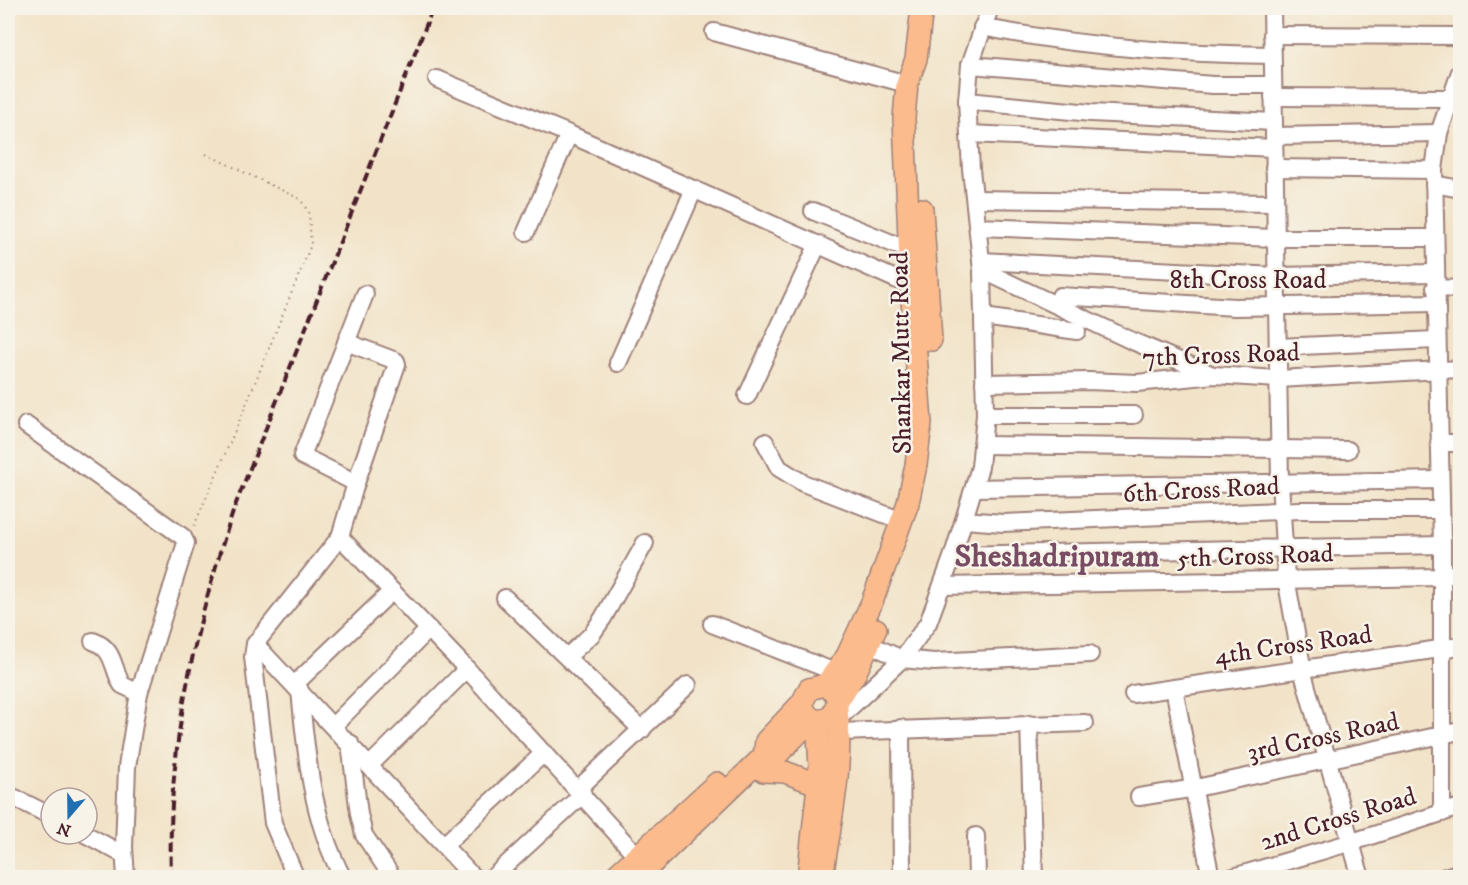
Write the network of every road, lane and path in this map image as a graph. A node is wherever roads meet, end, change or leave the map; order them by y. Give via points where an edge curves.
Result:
1 (922, 8) edge
2 (990, 8) edge
3 (1272, 8) edge
4 (982, 27) junction
5 (714, 32) dead end
6 (1272, 35) junction
7 (1461, 36) edge
8 (1272, 55) junction
9 (916, 59) junction
10 (970, 65) junction
11 (1461, 72) edge
12 (437, 78) dead end
13 (907, 84) junction
14 (1273, 91) junction
15 (1451, 98) junction
16 (967, 101) junction
17 (1439, 133) junction
18 (569, 134) junction
19 (969, 134) junction
20 (1274, 135) junction
21 (204, 153) dead end
22 (1274, 168) junction
23 (1434, 177) junction
24 (694, 189) junction
25 (1461, 189) edge
26 (975, 199) junction
27 (1275, 203) junction
28 (813, 211) dead end
29 (978, 227) junction
30 (526, 232) dead end
31 (1276, 237) junction
32 (1434, 238) junction
33 (818, 244) junction
34 (911, 251) junction
35 (982, 265) junction
36 (1276, 276) junction
37 (911, 286) junction
38 (1435, 288) junction
39 (1461, 289) edge
40 (365, 294) dead end
41 (1060, 297) dead end
42 (1277, 306) junction
43 (984, 317) junction
44 (1077, 331) dead end
45 (1436, 340) junction
46 (346, 342) junction
47 (1278, 346) junction
48 (618, 363) dead end
49 (1437, 368) junction
50 (1461, 369) edge
51 (1214, 375) junction
52 (1278, 379) junction
53 (984, 383) junction
54 (747, 396) dead end
55 (985, 415) junction
56 (1134, 415) dead end
57 (26, 425) dead end
58 (765, 442) dead end
59 (1439, 442) junction
60 (1461, 443) edge
61 (982, 445) junction
62 (1280, 449) junction
63 (1348, 450) dead end
64 (923, 466) junction
65 (1440, 480) junction
66 (1280, 482) junction
67 (356, 483) junction
68 (974, 488) junction
69 (1441, 510) junction
70 (1281, 511) junction
71 (964, 520) junction
72 (902, 521) junction
73 (340, 537) junction
74 (186, 543) junction
75 (645, 543) dead end
76 (1442, 545) junction
77 (1284, 548) junction
78 (953, 555) junction
79 (1461, 572) edge
80 (1442, 577) junction
81 (1286, 578) junction
82 (942, 586) junction
83 (392, 591) junction
84 (505, 598) dead end
85 (712, 624) dead end
86 (429, 629) junction
87 (93, 641) dead end
88 (255, 644) junction
89 (869, 644) junction
90 (1461, 646) edge
91 (1442, 650) junction
92 (1090, 654) dead end
93 (567, 657) junction
94 (902, 659) junction
95 (1302, 667) junction
96 (467, 669) junction
97 (688, 685) dead end
98 (297, 688) junction
99 (1174, 688) junction
100 (139, 693) junction
101 (1133, 694) dead end
102 (836, 703) junction
103 (810, 714) junction
104 (1085, 723) dead end
105 (1029, 724) junction
106 (333, 726) junction
107 (901, 728) junction
108 (642, 730) junction
109 (1461, 731) edge
110 (1441, 737) junction
111 (350, 743) junction
112 (544, 753) junction
113 (766, 756) junction
114 (1329, 761) junction
115 (370, 765) junction
116 (819, 785) junction
117 (1196, 789) junction
118 (580, 792) junction
119 (1139, 797) dead end
120 (15, 798) dead end
121 (1461, 807) edge
122 (39, 810) edge
123 (1442, 813) junction
124 (976, 836) dead end
125 (99, 842) edge
126 (1352, 843) junction
127 (444, 845) junction
128 (124, 855) junction
129 (637, 856) junction
130 (1461, 872) edge
131 (126, 878) edge
132 (296, 878) edge
133 (343, 878) edge
134 (393, 878) edge
135 (474, 878) edge
136 (492, 878) edge
137 (613, 878) edge
138 (637, 878) edge
139 (656, 878) edge
140 (808, 878) edge
141 (822, 878) edge
142 (902, 878) edge
143 (977, 878) edge
144 (1034, 878) edge
145 (1211, 878) edge
146 (1230, 878) edge
147 (1361, 878) edge
148 (1443, 878) edge

1 - 9 main road, Shankar Mutt Road
2 - 4 street
3 - 6 street
4 - 8 street via 1114,45 1220,55
4 - 10 street
5 - 13 street
6 - 7 street
6 - 8 street
8 - 14 street
9 - 13 main road, Shankar Mutt Road
9 - 64 main road, Shankar Mutt Road via 917,158 927,254 933,386
10 - 14 street
10 - 16 street
11 - 15 street
12 - 18 street
13 - 34 main road, Shankar Mutt Road via 905,158
14 - 15 street
14 - 20 street
15 - 17 street
16 - 19 street
16 - 20 street
17 - 20 street
17 - 23 street
18 - 24 street
18 - 30 street
19 - 20 street
19 - 26 street
20 - 22 street
21 - 74 path via 300,199 309,213 311,245
22 - 23 street
22 - 27 street
23 - 25 street
23 - 32 street
24 - 33 street
24 - 48 street
26 - 27 street
26 - 29 street
27 - 31 street
28 - 34 street
29 - 31 street
29 - 35 street
31 - 32 street
31 - 36 street
32 - 38 street
33 - 37 street
33 - 54 street
34 - 37 main road, Shankar Mutt Road
35 - 36 street
35 - 43 street
35 - 51 street via 1130,340
36 - 38 street
36 - 42 street
37 - 64 main road, Shankar Mutt Road
38 - 39 street, 8th Cross Road
38 - 42 street, 8th Cross Road
38 - 45 street
40 - 46 street
41 - 42 street, 8th Cross Road via 1224,307
42 - 47 street
43 - 44 street
43 - 53 street
45 - 47 street
45 - 49 street
46 - 67 street via 397,362
46 - 67 street via 302,456
47 - 52 street
49 - 50 street, 7th Cross Road
49 - 52 street, 7th Cross Road
49 - 59 street
51 - 52 street, 7th Cross Road
51 - 53 street, 7th Cross Road via 1137,383
52 - 62 street
53 - 55 street
55 - 56 street
55 - 61 street
57 - 74 street via 183,537
58 - 72 street via 779,468 803,483
59 - 60 street
59 - 65 street
61 - 62 street
61 - 68 street
62 - 63 street
62 - 66 street
64 - 72 main road, Shankar Mutt Road
64 - 89 main road, Shankar Mutt Road via 917,519
65 - 66 street
65 - 69 street
66 - 68 street
66 - 70 street
67 - 73 street
68 - 71 street
69 - 70 street, 6th Cross Road
69 - 76 street
70 - 71 street, 6th Cross Road via 1003,523
70 - 77 street
71 - 78 street
72 - 102 main road, Shankar Mutt Road
73 - 83 street
73 - 88 street
74 - 100 street
75 - 93 street via 603,618
76 - 77 street
76 - 80 street
77 - 78 street
77 - 81 street
78 - 82 street
79 - 80 street, 5th Cross Road
80 - 81 street, 5th Cross Road
80 - 91 street
81 - 82 street, 5th Cross Road
81 - 95 street
82 - 94 street via 928,623
83 - 86 street
83 - 98 street
84 - 93 street
85 - 102 street
86 - 96 street
86 - 106 street
87 - 100 street via 102,644 112,657 122,685
88 - 98 street
88 - 132 street via 253,657 273,823
89 - 94 street
89 - 102 main road, Shankar Mutt Road
90 - 91 street, 4th Cross Road
91 - 95 street, 4th Cross Road
91 - 110 street
92 - 94 street via 944,662
93 - 108 street
94 - 102 street
95 - 99 street, 4th Cross Road
95 - 114 street
96 - 112 street
96 - 115 street
97 - 108 street
98 - 106 street
98 - 133 street via 314,797 330,853
99 - 101 street, 4th Cross Road
99 - 117 street
100 - 128 street via 127,767
102 - 103 main road, Shankar Mutt Road via 825,721
102 - 103 main road, Shankar Mutt Road via 809,689
102 - 107 street
102 - 141 main road via 835,791
103 - 113 main road, Shankar Mutt Road
103 - 116 main road
104 - 105 street
105 - 107 street
105 - 144 street
106 - 111 street
107 - 142 street
108 - 118 street
109 - 110 street, 3rd Cross Road
110 - 114 street, 3rd Cross Road
110 - 123 street
111 - 115 street
111 - 134 street via 364,835
112 - 118 street
112 - 127 street
113 - 116 main road via 785,772
113 - 129 main road
113 - 138 main road, Shankar Mutt Road
113 - 139 main road
114 - 117 street, 3rd Cross Road
114 - 126 street
115 - 127 street
116 - 140 main road
117 - 119 street, 3rd Cross Road
117 - 145 street
118 - 129 street
118 - 136 street
120 - 122 street
121 - 123 street, 2nd Cross Road
123 - 126 street, 2nd Cross Road
124 - 143 street
125 - 128 street
126 - 146 street, 2nd Cross Road
126 - 147 street
127 - 135 street
128 - 131 street
129 - 137 main road
130 - 148 street

